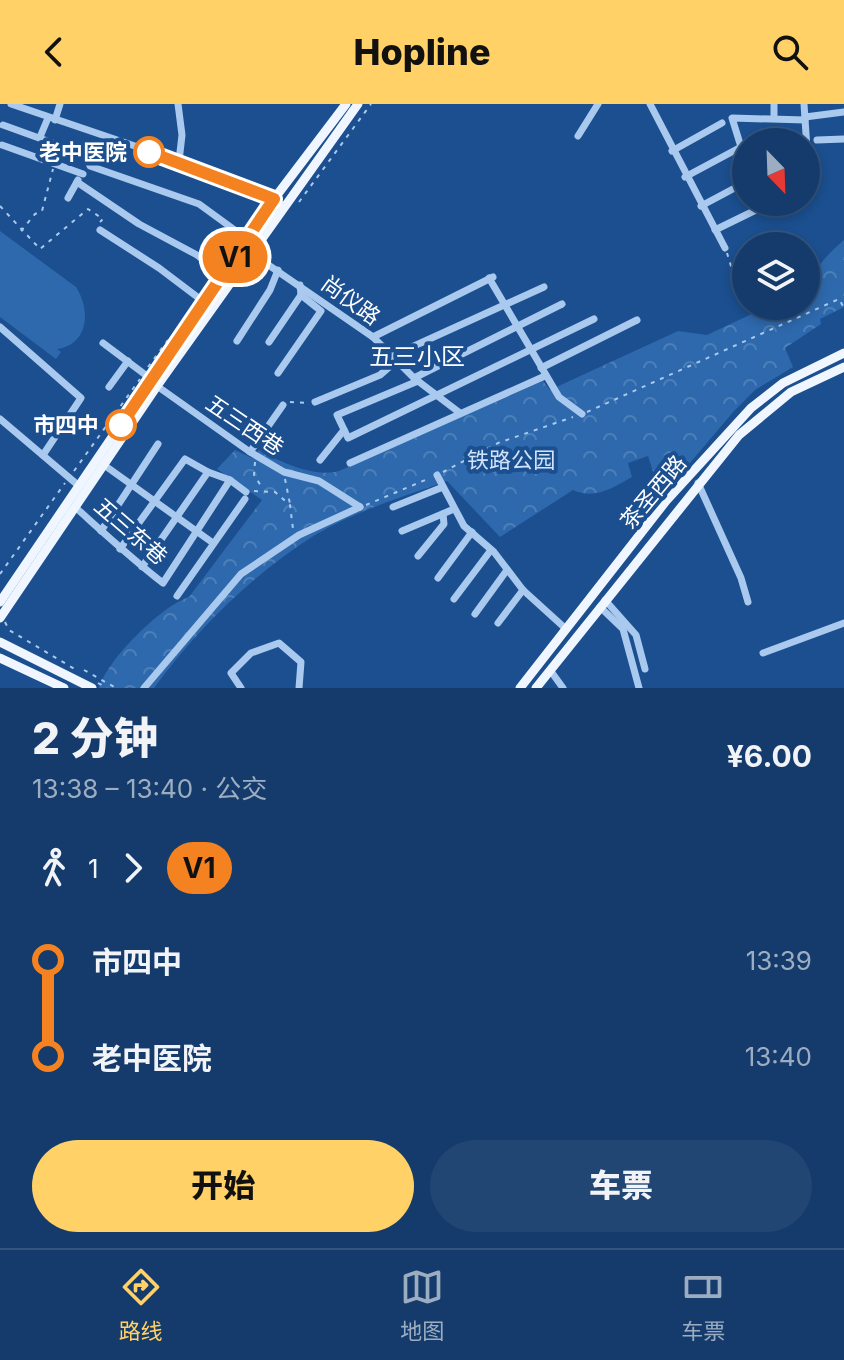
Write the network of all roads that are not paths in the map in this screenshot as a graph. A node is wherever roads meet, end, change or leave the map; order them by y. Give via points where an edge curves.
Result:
1 (11, 104) edge
2 (60, 104) edge
3 (178, 104) edge
4 (346, 104) edge
5 (358, 104) edge
6 (598, 104) edge
7 (650, 104) edge
8 (774, 104) edge
9 (804, 104) edge
10 (844, 112) edge
11 (774, 118) junction
12 (805, 118) junction
13 (51, 119) junction
14 (722, 123) dead end
15 (3, 125) dead end
16 (735, 128) edge
17 (806, 128) edge
18 (578, 136) dead end
19 (44, 139) junction
20 (844, 139) edge
21 (820, 140) edge
22 (2, 145) edge
23 (672, 151) junction
24 (732, 152) edge
25 (40, 159) junction
26 (179, 161) junction
27 (90, 166) junction
28 (83, 174) junction
29 (685, 177) junction
30 (77, 182) junction
31 (732, 189) edge
32 (68, 198) dead end
33 (274, 199) junction
34 (285, 206) junction
35 (701, 206) junction
36 (742, 216) edge
37 (100, 230) road end
38 (715, 230) junction
39 (247, 239) junction
40 (725, 248) road end
41 (251, 253) junction
42 (278, 270) junction
43 (223, 275) junction
44 (300, 285) junction
45 (544, 287) dead end
46 (301, 295) junction
47 (204, 302) junction
48 (562, 304) dead end
49 (504, 306) junction
50 (594, 319) dead end
51 (637, 320) dead end
52 (0, 327) edge
53 (516, 327) junction
54 (373, 337) junction
55 (237, 341) dead end
56 (269, 342) dead end
57 (103, 343) dead end
58 (530, 351) junction
59 (844, 353) edge
60 (394, 358) junction
61 (128, 361) junction
62 (844, 367) edge
63 (543, 372) junction
64 (278, 373) dead end
65 (416, 379) junction
66 (151, 380) junction
67 (109, 387) dead end
68 (439, 396) junction
69 (315, 402) road end
70 (283, 405) road end
71 (460, 413) junction
72 (582, 414) road end
73 (0, 419) edge
74 (344, 430) junction
75 (158, 444) dead end
76 (253, 454) junction
77 (43, 455) junction
78 (320, 460) dead end
79 (350, 463) dead end
80 (104, 465) junction
81 (208, 472) junction
82 (437, 475) road end
83 (230, 480) junction
84 (698, 483) junction
85 (79, 486) junction
86 (132, 487) junction
87 (443, 487) junction
88 (154, 502) junction
89 (75, 507) junction
90 (393, 507) dead end
91 (454, 509) junction
92 (443, 514) junction
93 (175, 516) junction
94 (101, 531) junction
95 (195, 531) junction
96 (402, 531) dead end
97 (472, 532) junction
98 (213, 543) junction
99 (120, 549) junction
100 (491, 550) junction
101 (418, 556) dead end
102 (142, 567) junction
103 (507, 570) junction
104 (438, 578) dead end
105 (523, 590) junction
106 (177, 596) dead end
107 (454, 599) dead end
108 (0, 602) edge
109 (748, 602) dead end
110 (602, 604) junction
111 (475, 614) dead end
112 (2, 619) edge
113 (498, 623) dead end
114 (844, 623) edge
115 (566, 629) junction
116 (0, 642) edge
117 (763, 653) dead end
118 (0, 658) edge
119 (645, 669) dead end
120 (550, 670) junction
121 (64, 688) edge
122 (92, 688) edge
123 (144, 688) edge
124 (241, 688) edge
125 (299, 688) edge
126 (520, 688) edge
127 (536, 688) edge
128 (563, 688) edge
129 (639, 688) edge

1 - 13 street
2 - 13 street
3 - 26 street
4 - 33 main road
5 - 34 main road
6 - 18 street
7 - 23 street
8 - 11 street
9 - 12 street
10 - 12 street
11 - 12 street
11 - 16 street via 732,118
12 - 17 street
13 - 19 street
13 - 26 street
14 - 23 street
15 - 19 street
19 - 25 street
19 - 27 street via 86,156
20 - 21 street
22 - 25 street
23 - 29 street
24 - 29 street
25 - 28 street
26 - 33 street
27 - 28 street
27 - 39 street via 199,204
28 - 30 street
29 - 35 street
30 - 32 street
30 - 43 street
31 - 35 street
33 - 34 street
33 - 39 main road
34 - 41 main road
35 - 38 street
36 - 38 street
37 - 47 street
38 - 40 street
39 - 43 main road
41 - 42 street, 尚仪路
41 - 66 main road
42 - 44 street, 尚仪路
42 - 55 street
43 - 47 main road
44 - 46 street
44 - 54 street, 尚仪路
45 - 49 street
46 - 56 street
46 - 64 street via 321,311
47 - 66 main road
48 - 53 street
49 - 53 street
49 - 54 street via 491,277
49 - 60 street
50 - 58 street
51 - 63 street
52 - 77 street via 81,398
53 - 58 street
53 - 65 street
54 - 60 street, 尚仪路
57 - 61 street, 五三西巷
58 - 63 street
58 - 68 street
59 - 115 main road, 茶圣西路 via 783,383 751,408 666,501
60 - 65 street, 尚仪路
60 - 69 street via 380,375
61 - 66 street, 五三西巷
61 - 67 street
62 - 84 main road, 茶圣西路 via 762,412
63 - 71 street
63 - 72 street via 559,397
65 - 68 street, 尚仪路
65 - 74 street via 337,415
66 - 76 street, 五三西巷
66 - 80 main road
66 - 85 main road
68 - 71 street, 尚仪路
68 - 74 street via 348,438
70 - 76 street
71 - 79 street
73 - 77 street
74 - 78 street
75 - 86 street
76 - 123 street, 五三西巷 via 284,472 319,481 360,507 293,538 241,574
77 - 85 street
80 - 86 street
80 - 89 main road
81 - 83 street
81 - 88 street via 185,459
81 - 93 street
82 - 87 street
83 - 95 street
83 - 98 street via 245,495
84 - 109 street
84 - 110 main road, 茶圣西路
85 - 108 main road
86 - 88 street
86 - 94 street
87 - 90 street
87 - 91 street
88 - 93 street
88 - 99 street
89 - 94 street, 五三东巷
89 - 112 main road
91 - 92 street
91 - 97 street
92 - 96 street
92 - 101 street via 444,524
93 - 95 street
93 - 102 street
94 - 99 street, 五三东巷
95 - 98 street
95 - 102 street, 五三东巷 via 163,583
97 - 100 street
97 - 104 street
98 - 106 street
99 - 102 street, 五三东巷
100 - 103 street
100 - 107 street
103 - 105 street
103 - 111 street
105 - 113 street
105 - 115 street
110 - 119 street via 636,635
110 - 120 main road, 茶圣西路
110 - 129 street via 623,629
114 - 117 street
115 - 126 main road, 茶圣西路
116 - 122 main road via 82,675
118 - 121 main road
120 - 127 main road, 茶圣西路
120 - 128 street
124 - 125 street via 231,673 251,653 279,643 301,662

